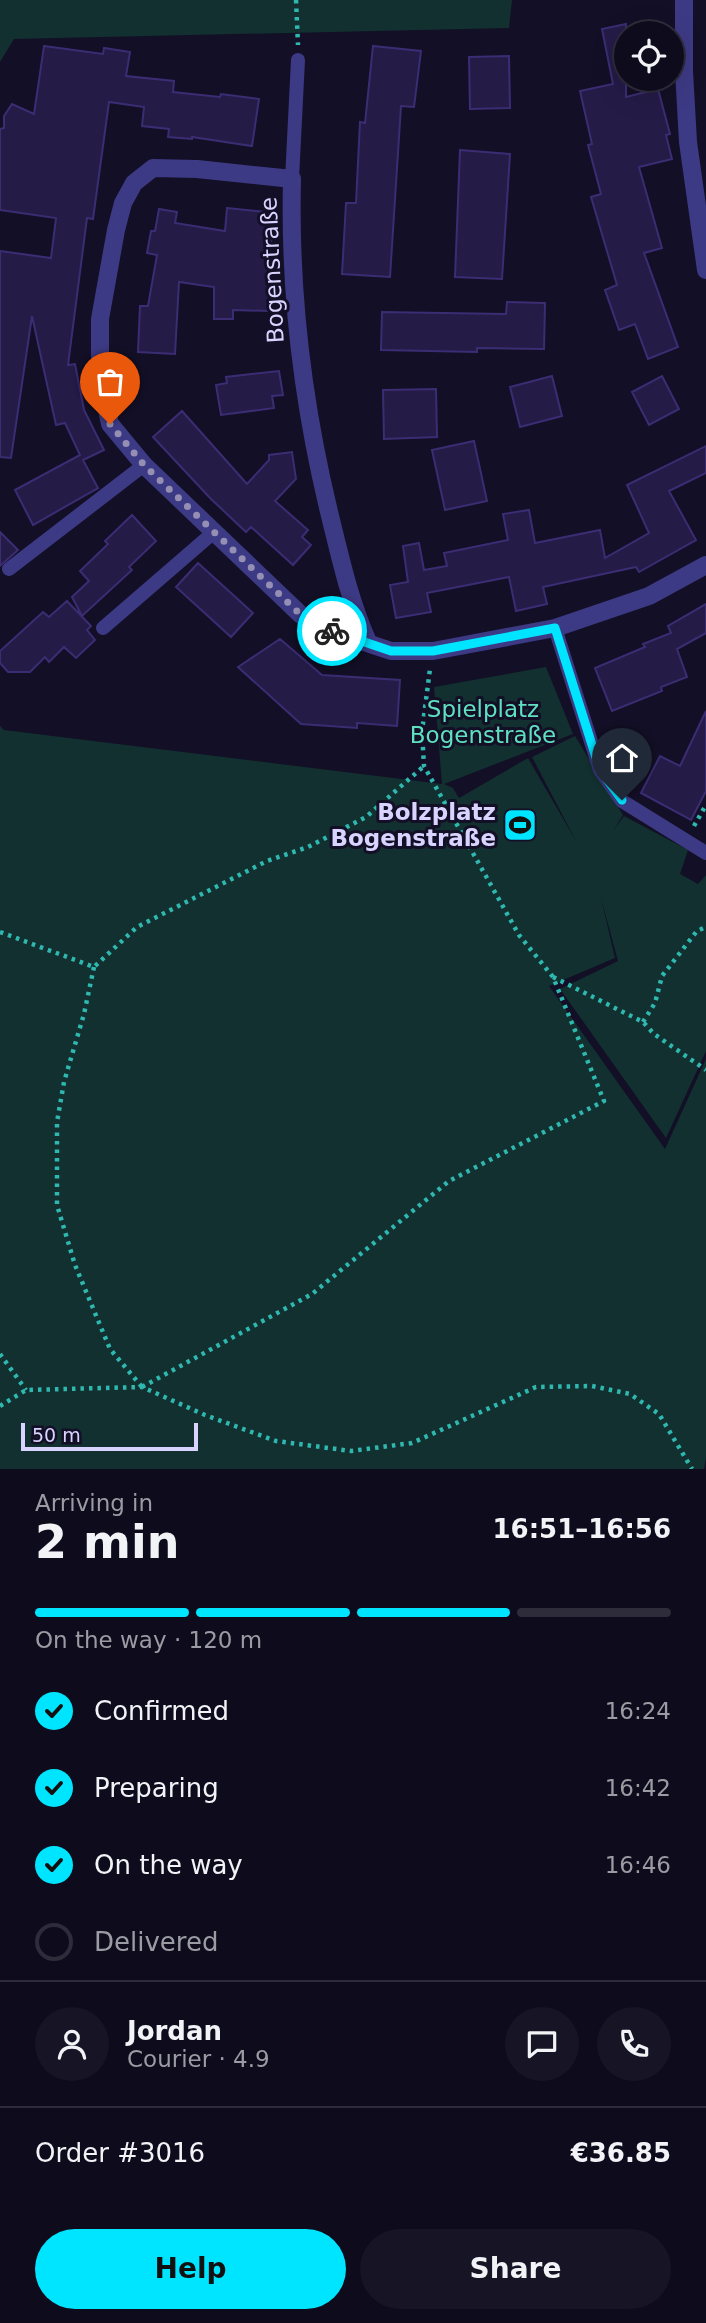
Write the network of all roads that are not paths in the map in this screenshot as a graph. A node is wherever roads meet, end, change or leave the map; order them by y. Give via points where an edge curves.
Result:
1 (684, 0) edge
2 (298, 60) road end
3 (292, 179) junction
4 (706, 270) edge
5 (144, 465) junction
6 (214, 531) junction
7 (706, 565) edge
8 (9, 569) dead end
9 (103, 628) dead end
10 (555, 628) junction
11 (368, 642) junction
12 (705, 850) edge

1 - 4 street via 688,142
2 - 3 lane
3 - 5 street, Bogenstraße via 153,168 134,183 123,203 100,319 100,377 110,424
3 - 11 street, Bogenstraße via 295,303 317,464 354,610
5 - 6 street, Bogenstraße
5 - 8 lane
6 - 9 lane
6 - 11 street, Bogenstraße via 301,615
7 - 10 street, Bogenstraße via 649,596
10 - 11 street, Bogenstraße via 433,651 391,651
10 - 12 lane via 600,770 622,800

